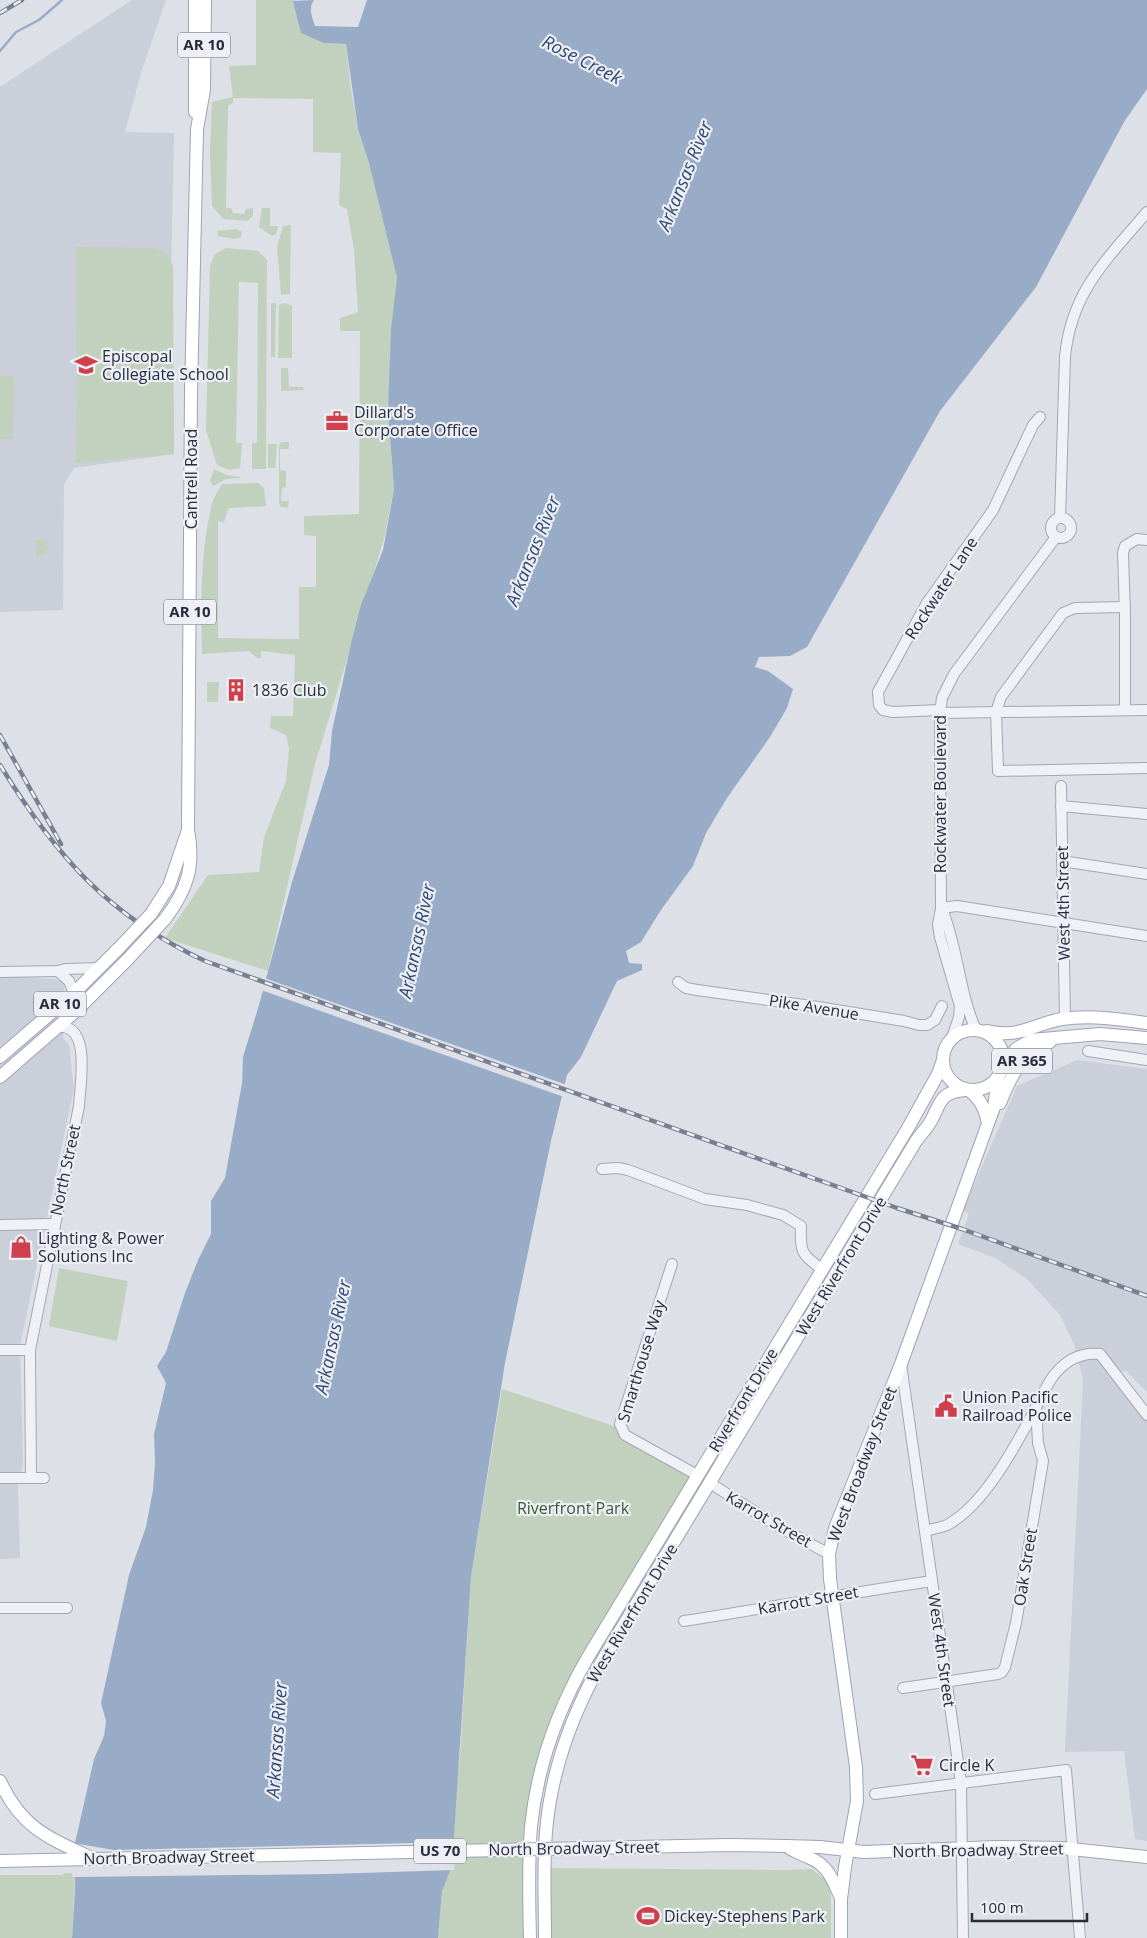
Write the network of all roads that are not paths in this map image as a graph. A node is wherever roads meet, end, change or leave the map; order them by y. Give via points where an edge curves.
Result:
1 (195, 0) edge
2 (205, 0) edge
3 (199, 90) junction
4 (1147, 212) edge
5 (1040, 417) dead end
6 (1060, 518) junction
7 (1056, 537) junction
8 (1147, 540) edge
9 (1125, 607) junction
10 (1125, 710) junction
11 (1147, 710) edge
12 (940, 712) junction
13 (996, 712) junction
14 (1147, 768) edge
15 (1061, 786) dead end
16 (1061, 806) junction
17 (1147, 814) edge
18 (188, 830) junction
19 (1062, 861) junction
20 (1147, 874) edge
21 (941, 908) junction
22 (1064, 923) junction
23 (1147, 936) edge
24 (99, 968) junction
25 (58, 971) junction
26 (0, 972) edge
27 (678, 982) dead end
28 (74, 993) junction
29 (942, 1006) dead end
30 (1065, 1019) junction
31 (1147, 1023) edge
32 (63, 1024) junction
33 (979, 1030) junction
34 (952, 1038) junction
35 (1062, 1038) junction
36 (1147, 1038) edge
37 (1088, 1051) dead end
38 (0, 1057) edge
39 (943, 1060) junction
40 (1147, 1060) edge
41 (1000, 1074) junction
42 (0, 1077) edge
43 (968, 1090) junction
44 (988, 1124) junction
45 (602, 1169) dead end
46 (54, 1224) junction
47 (0, 1225) edge
48 (672, 1264) dead end
49 (822, 1268) junction
50 (0, 1350) edge
51 (30, 1350) junction
52 (901, 1364) junction
53 (1036, 1406) junction
54 (1147, 1415) edge
55 (1019, 1439) junction
56 (1038, 1443) junction
57 (696, 1475) junction
58 (0, 1478) edge
59 (31, 1478) junction
60 (44, 1478) dead end
61 (710, 1483) junction
62 (925, 1531) junction
63 (829, 1554) junction
64 (932, 1581) junction
65 (832, 1596) junction
66 (0, 1608) edge
67 (67, 1608) dead end
68 (684, 1621) dead end
69 (947, 1682) junction
70 (903, 1688) dead end
71 (0, 1781) edge
72 (961, 1783) junction
73 (875, 1794) dead end
74 (786, 1846) junction
75 (962, 1848) junction
76 (1073, 1849) junction
77 (847, 1850) junction
78 (1147, 1857) edge
79 (94, 1859) junction
80 (0, 1861) edge
81 (841, 1899) junction
82 (530, 1938) edge
83 (545, 1938) edge
84 (841, 1938) edge
85 (963, 1938) edge
86 (1080, 1938) edge

1 - 3 main road, Cantrell Road / AR 10
2 - 3 main road, Cantrell Road / AR 10
3 - 18 main road, Cantrell Road / AR 10 via 191,402
4 - 6 street, Rockwater Boulevard via 1093,277 1071,321 1065,357
5 - 12 street, Rockwater Lane via 1033,425 993,510 926,603 878,692 879,705 883,710
6 - 7 street, Rockwater Boulevard via 1051,526
6 - 7 street, Rockwater Boulevard via 1070,524 1070,533 1064,538
7 - 12 street, Rockwater Boulevard via 954,674 946,688
8 - 9 street via 1137,539 1125,546
9 - 10 street
9 - 13 street via 1075,608 1063,613 1000,697
10 - 11 street
10 - 13 street
12 - 13 street
12 - 21 street, Rockwater Boulevard
13 - 14 street via 998,770
15 - 16 street, West 4th Street
16 - 17 street
16 - 19 street, West 4th Street
18 - 24 main road, AR 10, bridge via 169,886 151,914
18 - 32 main road, AR 10, bridge via 192,854 190,869 174,907
19 - 20 street
19 - 22 street, West 4th Street
21 - 22 street via 957,906
21 - 33 street, Rockwater Boulevard via 948,924 969,1012
21 - 34 street, Rockwater Boulevard via 938,925 960,1012
22 - 23 street
22 - 30 street, West 4th Street
24 - 25 street
24 - 28 main road, AR 10
25 - 26 street
25 - 28 street via 70,981
27 - 29 street, Pike Avenue via 686,988 919,1026 935,1020
28 - 38 main road, AR 10
30 - 31 main road, AR 365 via 1119,1019
30 - 33 main road, AR 365 via 1017,1033
32 - 42 main road, AR 10
32 - 46 street, North Street via 74,1030 79,1040 80,1086
33 - 34 main road, AR 365 via 964,1031
33 - 41 main road via 994,1037 1002,1048 1004,1056
34 - 39 main road via 946,1045
35 - 36 main road, AR 365 via 1100,1034
35 - 41 main road via 1032,1040 1024,1044 1012,1054
35 - 44 main road, AR 365 via 1039,1046 1022,1061
37 - 40 street
39 - 43 main road via 951,1081
39 - 49 main road, Riverfront Drive via 908,1128
41 - 43 main road via 987,1086
41 - 44 main road, West Broadway Street
43 - 44 main road via 980,1100
43 - 61 main road, West Riverfront Drive via 950,1092 942,1098
44 - 52 main road, West Broadway Street / AR 365
45 - 49 street via 628,1170 705,1199 783,1215 800,1226 801,1250
46 - 47 street
46 - 51 street, North Street
48 - 57 street, Smarthouse Way via 620,1424 626,1435
49 - 57 main road, Riverfront Drive
50 - 51 street
51 - 59 street, North Street
52 - 62 street, West 4th Street
52 - 63 main road, West Broadway Street / AR 365 via 836,1528
53 - 54 street via 1052,1378 1065,1365 1078,1356 1100,1354
53 - 55 street
53 - 56 street, Oak Street
55 - 56 street
55 - 62 street via 997,1475 975,1501 948,1524
56 - 69 street, Oak Street via 1043,1461 1016,1623 1002,1672
57 - 61 main road
57 - 82 main road, Riverfront Drive via 579,1672 559,1715 536,1791 531,1825
58 - 59 street
59 - 60 street
61 - 63 street, Karrot Street
61 - 83 main road, West Riverfront Drive via 577,1708 554,1779 546,1831
62 - 64 street, West 4th Street
63 - 65 main road, West Broadway Street / AR 365
64 - 65 street, Karrott Street
64 - 69 street, West 4th Street
65 - 68 street, Karrott Street
65 - 77 main road, West Broadway Street / AR 365 via 857,1779 855,1814
66 - 67 street
69 - 70 street
69 - 72 street, West 4th Street
71 - 79 main road via 14,1808 26,1822 40,1833
72 - 73 street
72 - 75 street, West 4th Street
72 - 76 street via 1066,1770
74 - 77 main road, North Broadway Street / US 70
74 - 79 main road, North Broadway Street / US 70, bridge
74 - 81 main road, US 70 via 820,1862 829,1871
75 - 76 main road, North Broadway Street
75 - 77 main road, North Broadway Street
75 - 85 street, West 4th Street
76 - 78 main road, North Broadway Street
76 - 86 street
77 - 81 main road, West Broadway Street / US 70
79 - 80 main road, North Broadway Street / US 70
81 - 84 main road, West Broadway Street / US 70

